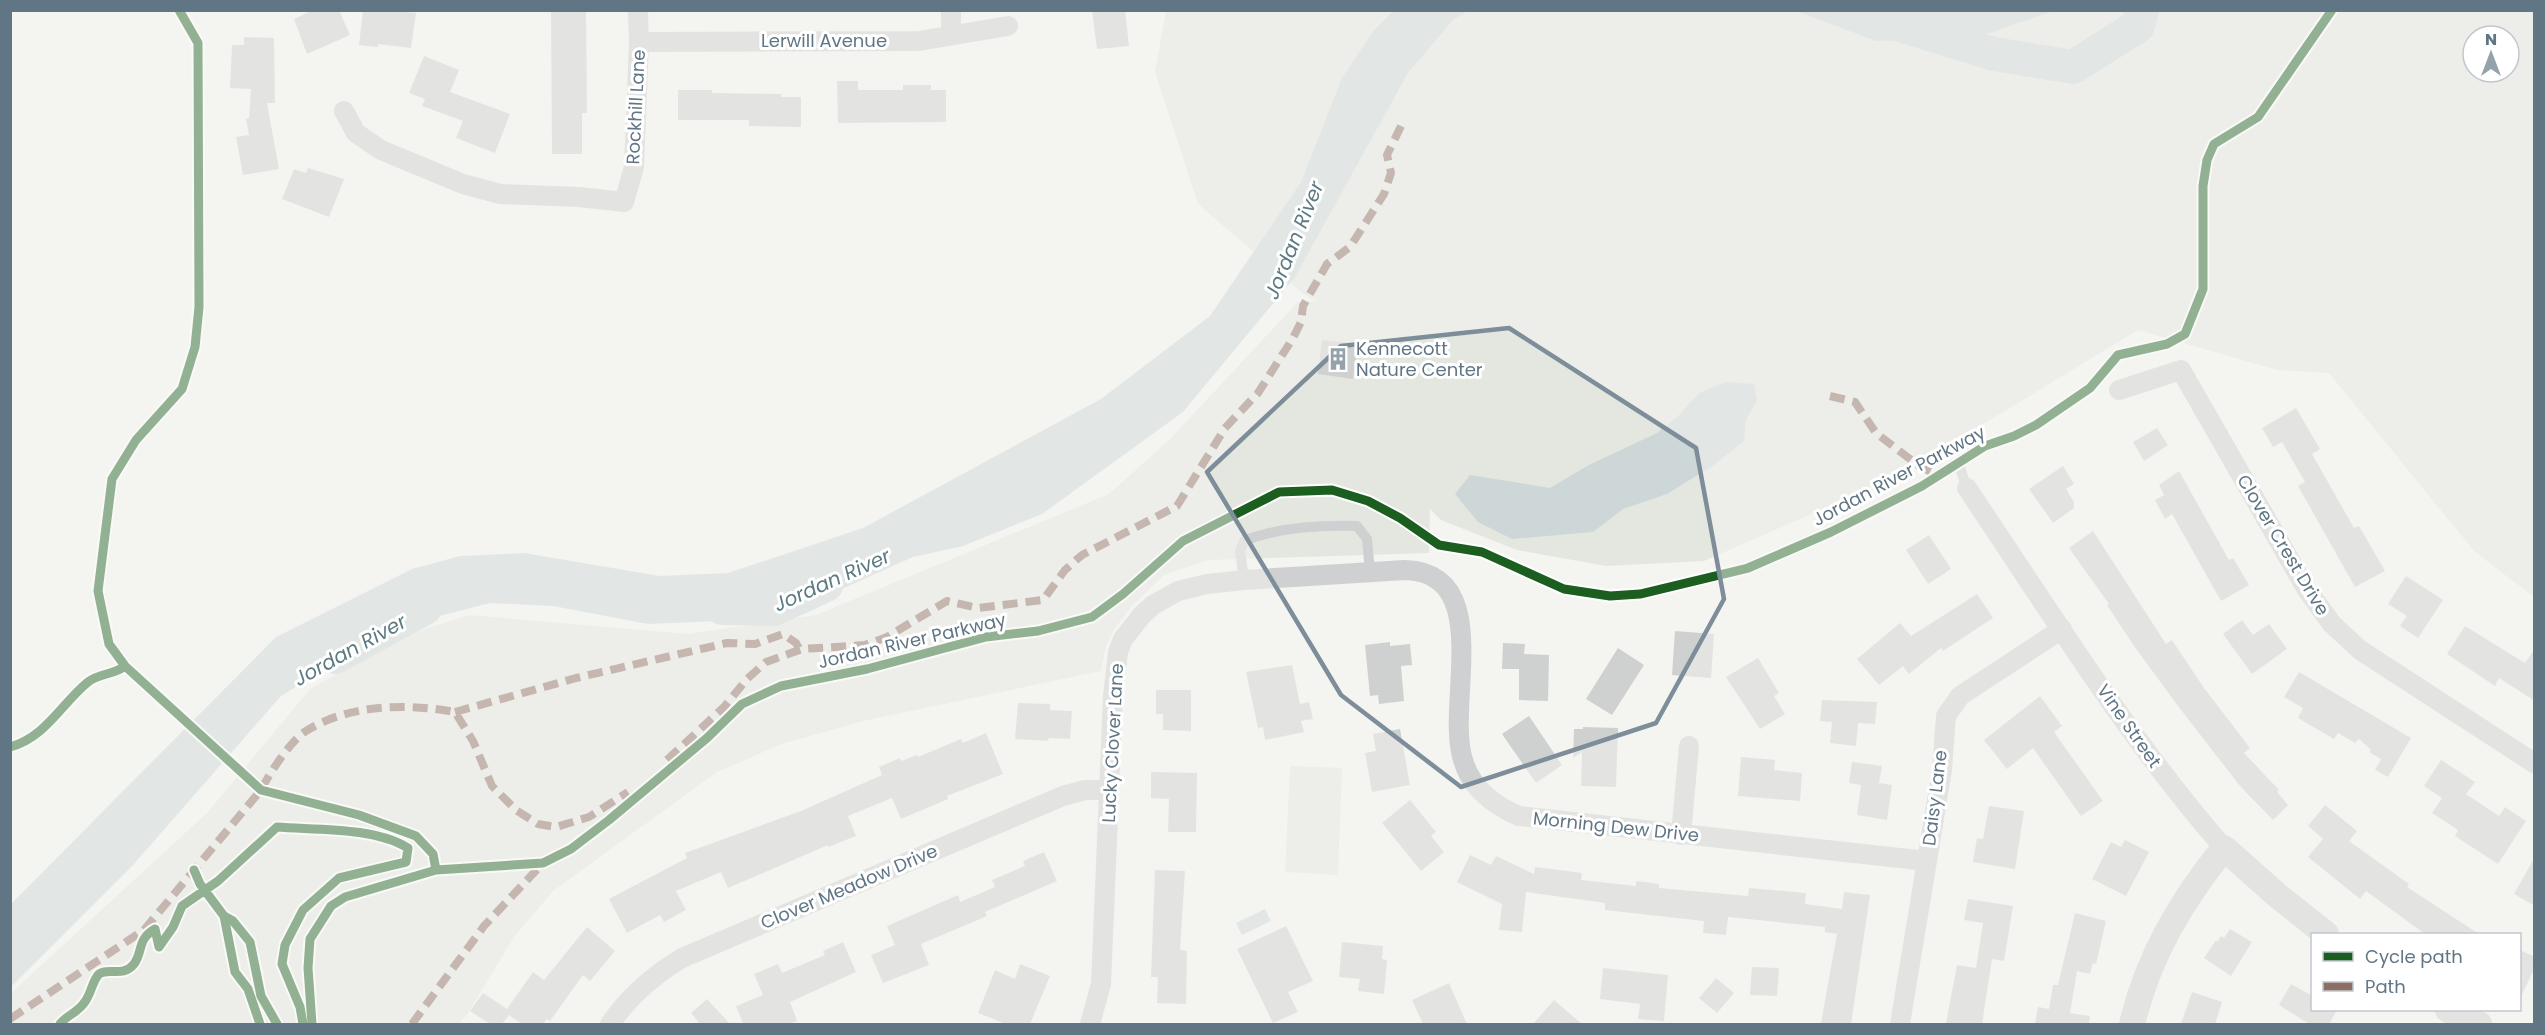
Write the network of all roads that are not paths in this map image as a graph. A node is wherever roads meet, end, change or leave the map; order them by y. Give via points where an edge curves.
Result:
1 (638, 10) edge
2 (951, 10) edge
3 (1008, 26) dead end
4 (951, 34) junction
5 (639, 42) junction
6 (344, 111) dead end
7 (2119, 390) dead end
8 (1958, 462) dead end
9 (1967, 488) joint
10 (1423, 571) joint
11 (1370, 572) junction
12 (1244, 580) junction
13 (2062, 629) junction
14 (1689, 746) dead end
15 (2535, 763) edge
16 (1109, 790) junction
17 (1681, 835) junction
18 (2224, 848) junction
19 (1927, 861) junction
20 (2325, 933) edge
21 (2449, 1015) edge
22 (610, 1024) edge
23 (1090, 1024) edge
24 (1900, 1024) edge
25 (2132, 1024) edge
26 (2479, 1024) edge

1 - 5 street, Rockhill Lane
2 - 4 street
3 - 4 street, Lerwill Avenue
4 - 5 street, Lerwill Avenue via 919,41
5 - 6 street, Rockhill Lane via 634,167 624,202 500,194 463,184 381,150 356,133
7 - 15 street, Clover Crest Drive via 2181,370 2307,590 2332,624 2360,650
8 - 9 lane
9 - 13 street, Vine Street
10 - 11 street, Lucky Clover Lane
10 - 17 street, Morning Dew Drive via 1448,588 1458,607 1460,747 1467,771 1484,795 1508,812 1530,819
11 - 12 street, Lucky Clover Lane
11 - 12 lane via 1368,539 1357,526 1338,525 1262,533 1245,541 1240,550
12 - 16 street, Lucky Clover Lane via 1178,591 1153,605 1123,639 1116,666
13 - 18 street, Vine Street via 2158,768
13 - 19 street, Daisy Lane via 1960,696 1952,706 1943,727 1942,770
14 - 17 street
16 - 22 street, Clover Meadow Drive via 1085,790 1063,796 682,958 636,993
16 - 23 street, Lucky Clover Lane via 1101,984
17 - 19 street, Morning Dew Drive
18 - 20 street, Vine Street
18 - 25 street via 2187,897 2162,940
19 - 24 street, Daisy Lane
21 - 26 street

